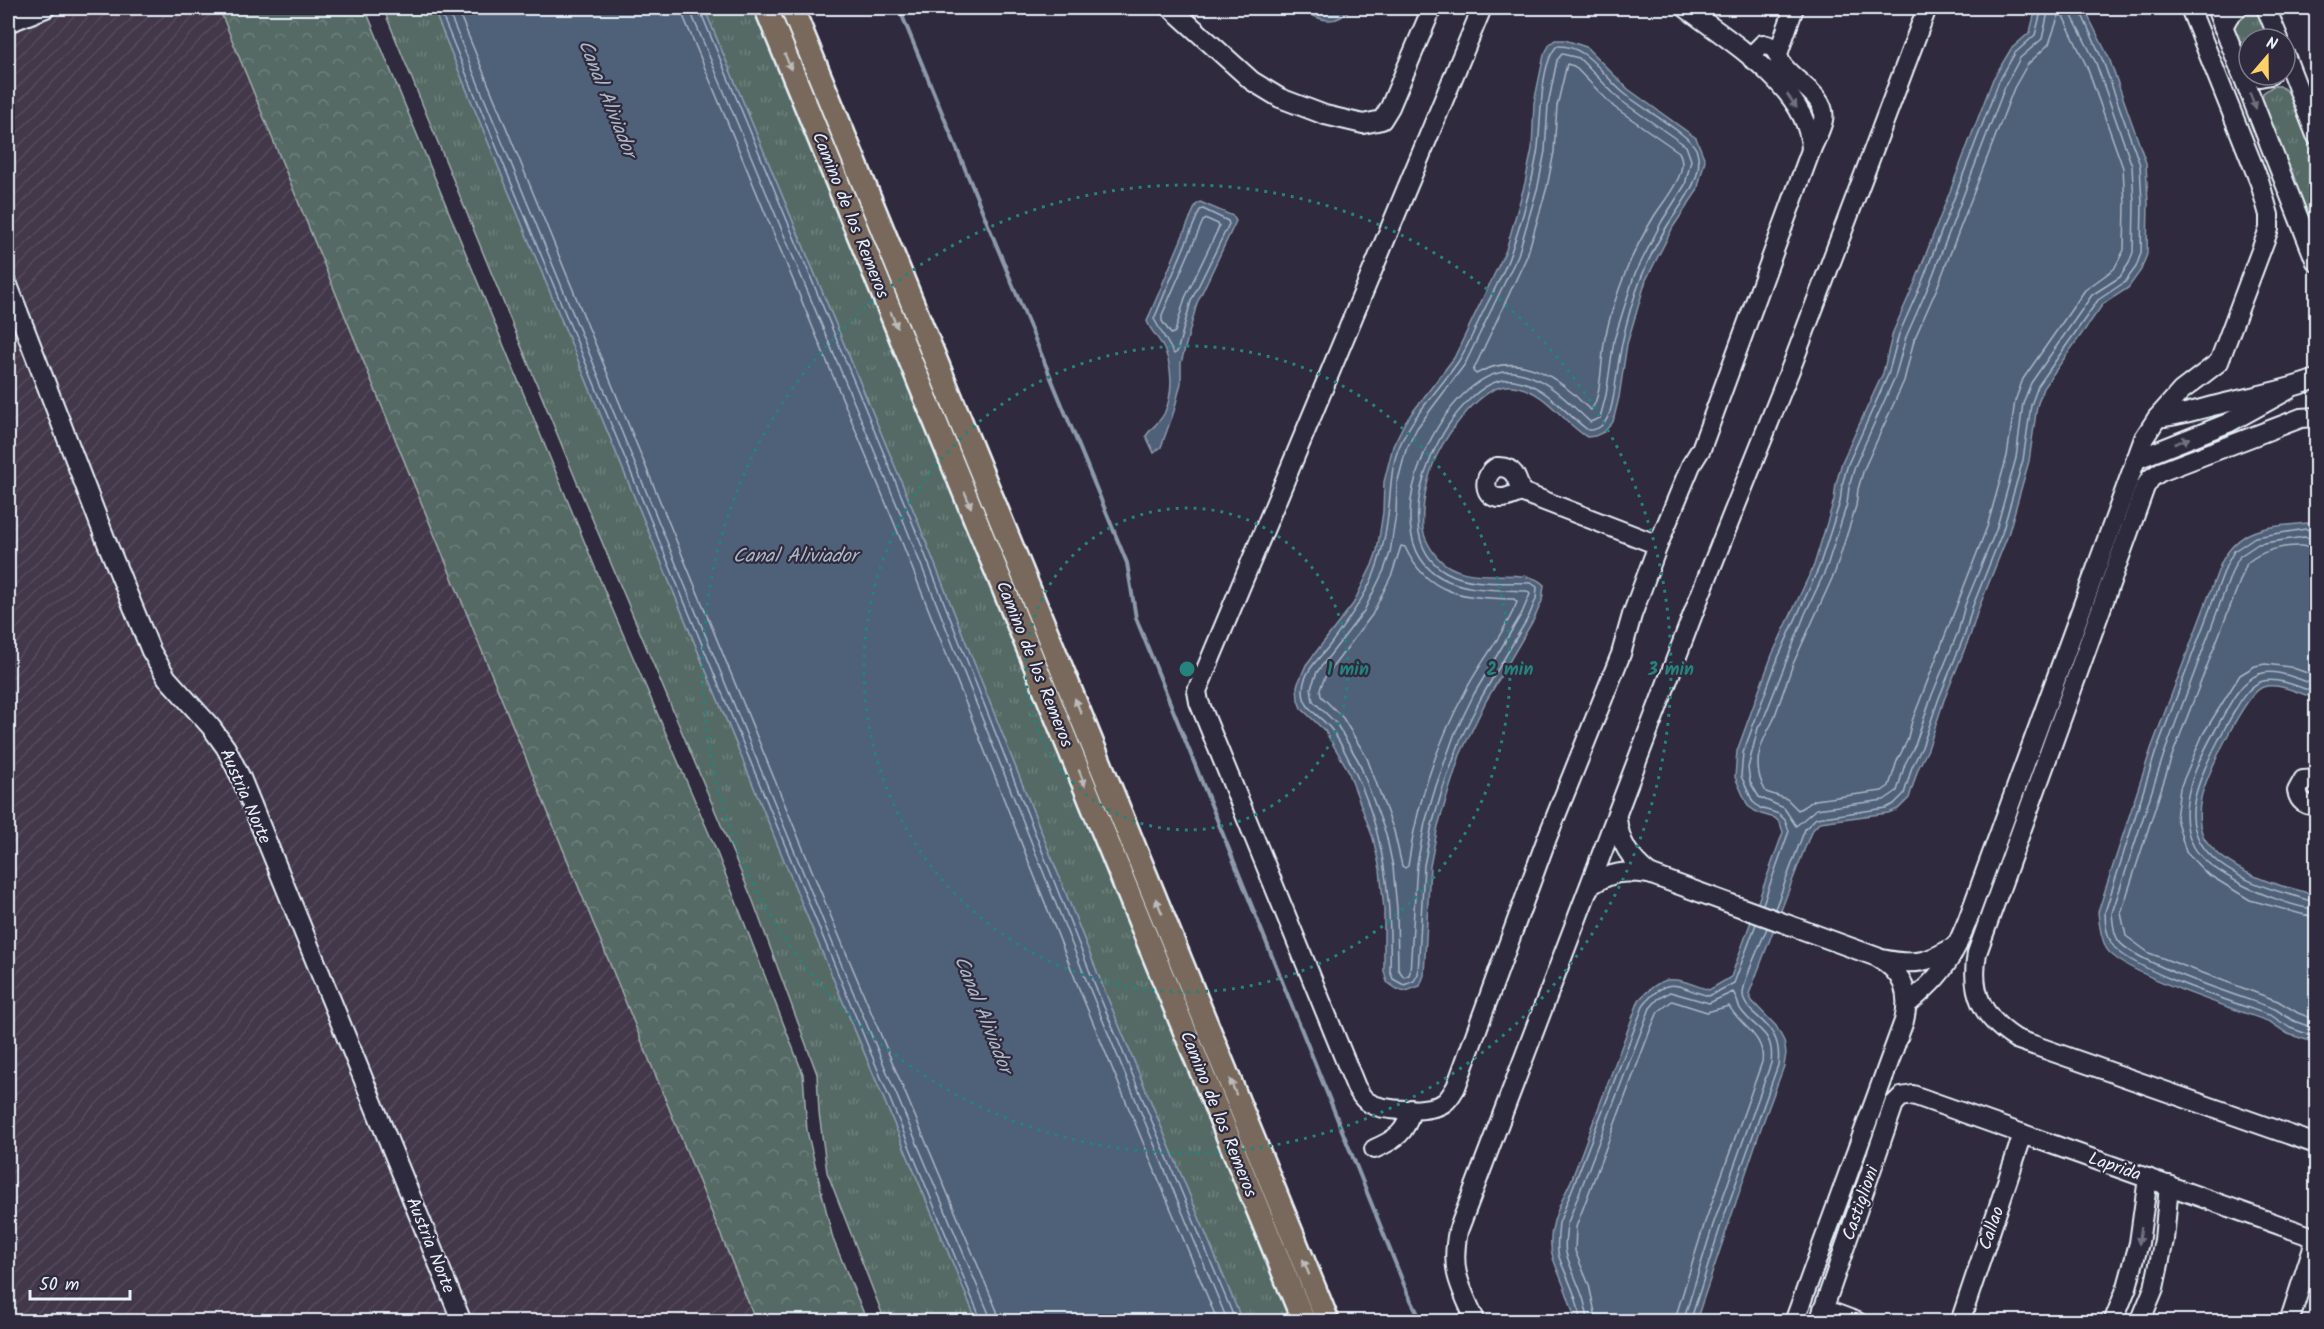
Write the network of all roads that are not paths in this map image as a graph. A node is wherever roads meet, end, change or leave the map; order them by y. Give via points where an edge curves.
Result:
1 (46, 8) edge
2 (766, 8) edge
3 (792, 8) edge
4 (1171, 8) edge
5 (1432, 8) edge
6 (1482, 8) edge
7 (1686, 8) edge
8 (1702, 8) edge
9 (1785, 8) edge
10 (1794, 8) edge
11 (1927, 8) edge
12 (2190, 8) edge
13 (2216, 8) edge
14 (2238, 8) edge
15 (2270, 10) edge
16 (8, 23) edge
17 (2223, 27) junction
18 (2275, 27) edge
19 (1767, 57) junction
20 (2237, 62) edge
21 (2247, 87) edge
22 (2297, 87) edge
23 (2316, 135) edge
24 (2316, 262) edge
25 (8, 285) edge
26 (2316, 380) edge
27 (2288, 390) junction
28 (2316, 417) edge
29 (2157, 418) junction
30 (2135, 460) junction
31 (1521, 492) dead end
32 (1658, 545) junction
33 (2316, 779) edge
34 (2316, 804) edge
35 (1617, 818) junction
36 (1649, 874) junction
37 (1590, 886) junction
38 (1957, 945) junction
39 (1877, 957) junction
40 (1908, 1004) junction
41 (1913, 1095) joint
42 (1411, 1110) junction
43 (2023, 1134) junction
44 (2316, 1144) edge
45 (1374, 1149) dead end
46 (2148, 1178) junction
47 (2169, 1185) junction
48 (2316, 1238) edge
49 (1821, 1315) edge
50 (462, 1322) edge
51 (1304, 1322) edge
52 (1328, 1322) edge
53 (1476, 1322) edge
54 (1794, 1322) edge
55 (1858, 1322) edge
56 (1960, 1322) edge
57 (2113, 1322) edge
58 (2140, 1322) edge
59 (2289, 1322) edge

1 - 16 street
2 -> 51 main road, Camino de los Remeros
52 -> 3 main road, Camino de los Remeros
4 - 5 street via 1252,81 1280,98 1363,124 1382,120 1390,107
6 - 42 street via 1197,691 1356,1087 1368,1103
7 - 19 street
8 - 19 street
9 - 19 street
10 - 19 street
11 - 35 street
12 - 29 street via 2260,183 2269,229 2219,362 2181,391
13 - 17 street
14 - 17 street
15 - 18 street
17 - 20 street
19 - 32 street via 1802,116 1811,150 1701,449
21 -> 24 street
22 - 23 street
25 - 50 street, Austria Norte via 151,651 167,678 226,748 241,778
26 - 27 street
27 - 29 street
30 -> 27 street via 2228,423
28 - 44 street via 2301,418 2160,472 2145,487 1977,954 1974,972 1976,990 1988,1015 2016,1040
29 - 30 street
30 - 38 street
31 - 32 street
32 - 42 street via 1621,654 1547,838 1456,1087 1438,1106
33 - 34 street via 2303,780 2297,791 2304,803
35 - 36 street via 1619,837 1628,853
35 - 37 street
36 - 37 street via 1620,871
36 - 39 street
37 - 53 street via 1458,1231 1454,1261 1457,1278
38 - 39 street via 1937,957 1914,963
38 - 40 street via 1935,981
39 - 40 street via 1896,971
40 - 54 street
41 - 43 street, Laprida
41 - 49 street, Castiglioni via 1901,1097 1894,1104
42 - 45 street via 1399,1136
43 - 46 street, Laprida
43 - 56 street, Callao
46 - 47 street, Laprida
46 -> 57 street via 2139,1243
47 - 48 street, Laprida
47 - 58 street via 2158,1269
48 - 59 street
49 - 55 street

